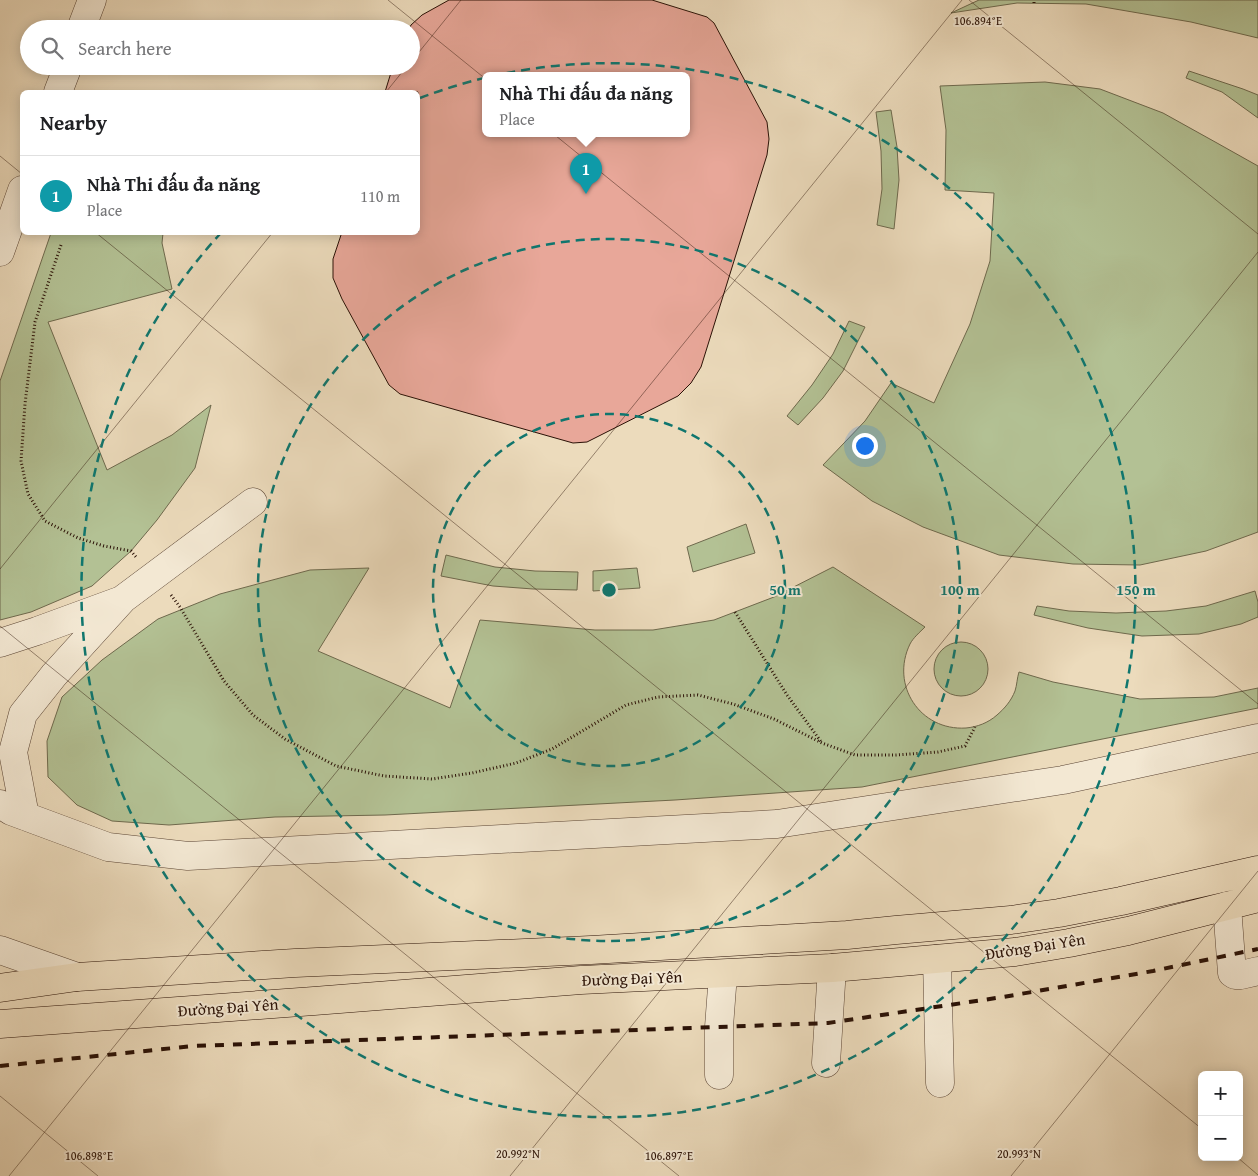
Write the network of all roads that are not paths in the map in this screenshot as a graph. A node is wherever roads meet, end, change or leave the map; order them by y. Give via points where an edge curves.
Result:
1 (92, 0) edge
2 (84, 20) edge
3 (65, 75) edge
4 (59, 90) edge
5 (20, 196) edge
6 (0, 252) edge
7 (252, 502) dead end
8 (123, 599) junction
9 (0, 643) edge
10 (1258, 738) edge
11 (0, 804) edge
12 (25, 816) junction
13 (1258, 870) edge
14 (1258, 898) edge
15 (1227, 906) junction
16 (0, 950) edge
17 (937, 959) junction
18 (832, 968) junction
19 (1258, 971) edge
20 (723, 974) junction
21 (77, 977) junction
22 (0, 988) edge
23 (0, 1024) edge
24 (826, 1063) dead end
25 (719, 1075) dead end
26 (940, 1083) dead end

1 - 2 street
3 - 4 street
5 - 6 street
7 - 8 street
8 - 9 street
8 - 12 street via 23,714 13,752
10 - 12 street via 1063,780 776,824 188,856 108,847
11 - 12 street
13 - 21 highway, Đường Đại Yên via 1059,913 847,936
14 - 15 highway, Đường Đại Yên
15 - 17 highway, Đường Đại Yên via 1069,943
15 - 19 street via 1232,973
16 - 21 street
17 - 18 highway, Đường Đại Yên
17 - 26 street
18 - 20 highway, Đường Đại Yên
18 - 24 street
20 - 23 highway, Đường Đại Yên via 581,980
20 - 25 street
21 - 22 highway, Đường Đại Yên

